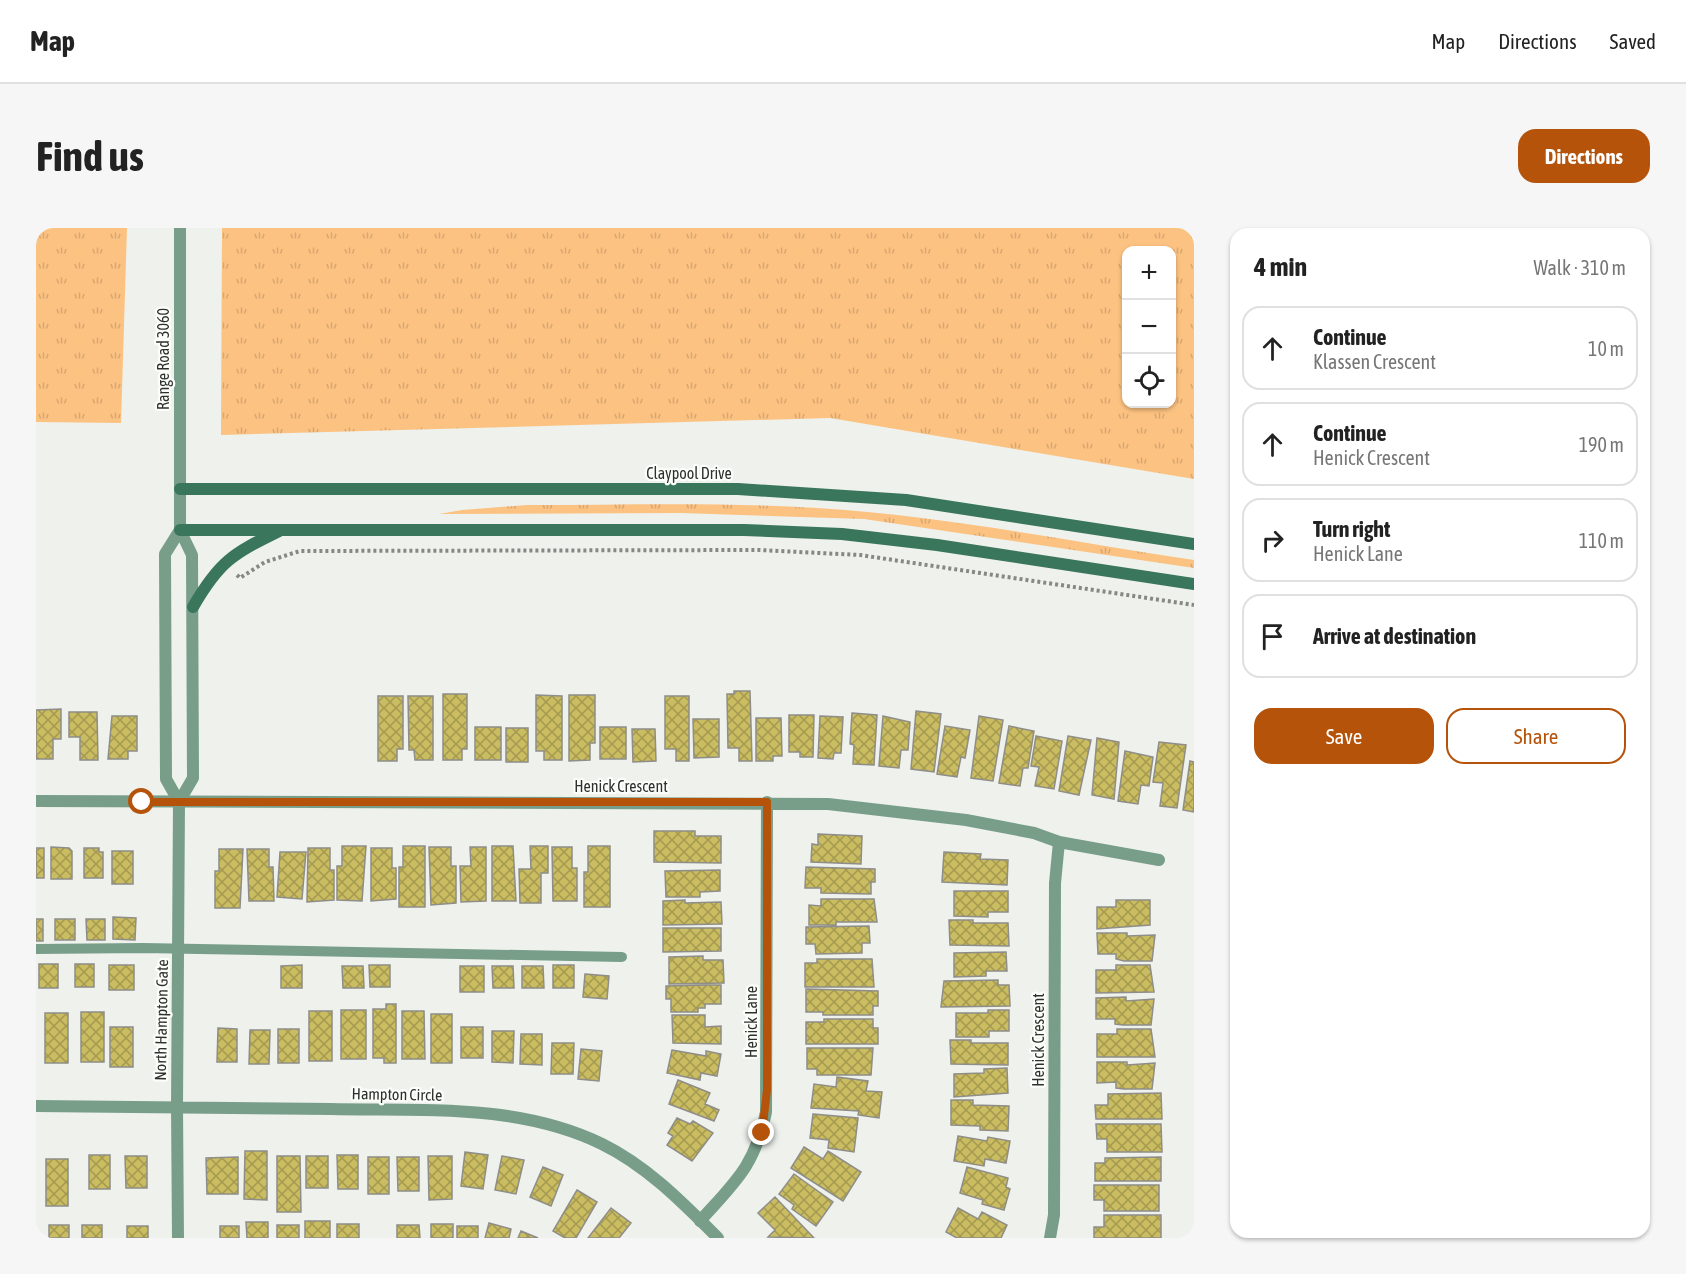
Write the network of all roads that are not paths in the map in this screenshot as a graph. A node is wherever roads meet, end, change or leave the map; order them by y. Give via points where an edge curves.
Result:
1 (180, 228) edge
2 (180, 489) junction
3 (180, 530) junction
4 (282, 530) junction
5 (1194, 544) edge
6 (1194, 584) edge
7 (193, 607) junction
8 (36, 801) edge
9 (179, 802) junction
10 (767, 802) junction
11 (1059, 842) junction
12 (1159, 860) dead end
13 (36, 949) edge
14 (178, 951) junction
15 (622, 957) dead end
16 (36, 1106) edge
17 (177, 1107) junction
18 (700, 1221) junction
19 (178, 1238) edge
20 (718, 1238) edge
21 (1050, 1238) edge

1 - 2 street, Range Road 3060
2 - 3 street, North Hampton Gate
2 - 5 main road, Claypool Drive via 738,489 906,500
3 - 4 main road
3 - 7 street, North Hampton Gate via 192,555
3 - 9 street, North Hampton Gate via 165,554 166,778
4 - 6 main road via 744,530 842,534
4 - 7 main road via 223,564
7 - 9 street, North Hampton Gate via 194,778
8 - 9 street, Henick Crescent
9 - 10 street, Henick Crescent
9 - 14 street, North Hampton Gate
10 - 11 street, Henick Crescent via 828,804 966,820
10 - 18 street, Henick Lane via 766,1112 753,1156 742,1176
11 - 12 street, Henick Crescent
11 - 21 street, Henick Crescent via 1055,895 1054,1215
13 - 14 lane
14 - 15 lane
14 - 17 street, North Hampton Gate
16 - 17 street, Hampton Circle
17 - 18 street, Hampton Circle via 459,1112 536,1120 570,1130 629,1159
17 - 19 street, North Hampton Gate
18 - 20 street, Hampton Circle

